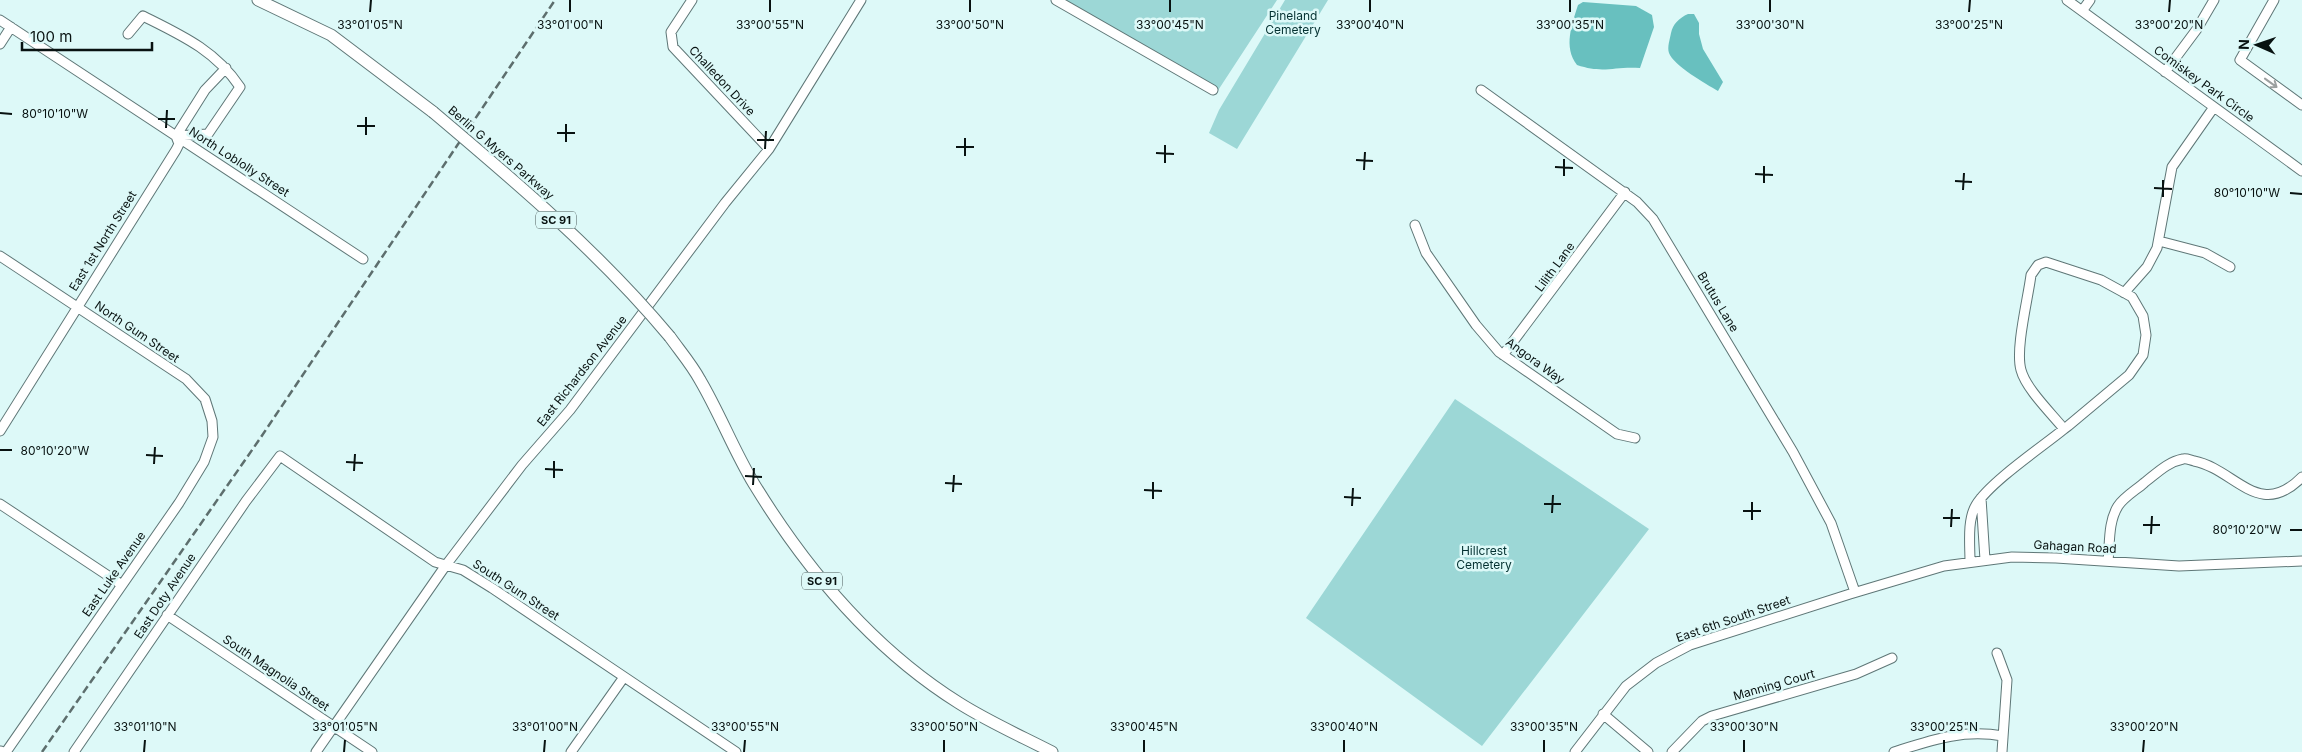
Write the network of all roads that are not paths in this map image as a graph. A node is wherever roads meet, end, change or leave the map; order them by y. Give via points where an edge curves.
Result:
1 (258, 0) edge
2 (692, 0) edge
3 (861, 0) edge
4 (1056, 0) edge
5 (2067, 0) edge
6 (2090, 0) edge
7 (2214, 0) edge
8 (2274, 0) edge
9 (2082, 11) junction
10 (0, 20) edge
11 (11, 28) junction
12 (128, 34) dead end
13 (0, 44) edge
14 (226, 68) junction
15 (2166, 72) junction
16 (1213, 90) dead end
17 (1480, 90) dead end
18 (2302, 106) edge
19 (2214, 107) junction
20 (176, 136) junction
21 (769, 149) junction
22 (2302, 171) edge
23 (1625, 192) junction
24 (1415, 225) dead end
25 (2158, 241) junction
26 (0, 256) edge
27 (363, 259) dead end
28 (2230, 267) dead end
29 (2124, 293) junction
30 (77, 307) junction
31 (1503, 355) junction
32 (205, 399) joint
33 (2064, 429) junction
34 (0, 430) edge
35 (1635, 438) dead end
36 (280, 456) joint
37 (2302, 476) edge
38 (1982, 498) junction
39 (0, 504) edge
40 (1986, 560) junction
41 (2108, 561) junction
42 (2302, 561) edge
43 (1970, 562) junction
44 (446, 565) junction
45 (122, 585) junction
46 (1853, 593) junction
47 (167, 616) junction
48 (1997, 653) dead end
49 (1892, 658) dead end
50 (624, 677) junction
51 (1603, 714) junction
52 (334, 727) junction
53 (2002, 736) junction
54 (6, 752) edge
55 (74, 752) edge
56 (316, 752) edge
57 (372, 752) edge
58 (571, 752) edge
59 (736, 752) edge
60 (1052, 752) edge
61 (1575, 752) edge
62 (1648, 752) edge
63 (1672, 752) edge
64 (1894, 752) edge
65 (2002, 752) edge

1 - 60 main road, Berlin G Myers Parkway / SC 91, bridge via 331,35 433,112 600,261 670,337 700,380 754,484 820,579 880,641 918,673 957,702
2 - 21 street, Challedon Drive via 671,32 673,47
3 - 21 street, East Richardson Avenue
4 - 16 street
5 - 9 street, Comiskey Park Circle
6 - 9 street
7 - 15 street
8 -> 18 street via 2240,60
9 - 15 street, Comiskey Park Circle
10 - 11 street, North Loblolly Street
11 - 13 street
11 - 20 street, North Loblolly Street
12 - 14 street via 142,16 190,40 215,56
14 - 20 street, East 1st North Street via 204,90
14 - 20 street via 240,87 208,134
15 - 19 street, Comiskey Park Circle
17 - 23 street, Brutus Lane
19 - 22 street, Comiskey Park Circle
19 - 25 street via 2172,167
20 - 27 street, North Loblolly Street
20 - 30 street, East 1st North Street via 179,144 176,150
21 - 44 street, East Richardson Avenue via 570,410 522,465
23 - 31 street, Lilith Lane
23 - 46 street, Brutus Lane via 1652,219 1793,452 1832,523
24 - 31 street, Angora Way via 1426,253 1476,325
25 - 28 street via 2206,253
25 - 29 street via 2147,267
26 - 30 street, North Gum Street
29 - 33 street via 2132,297 2143,316 2146,335 2143,355 2129,374
29 - 33 street via 2101,280 2046,262 2038,265 2031,275 2021,372
30 - 32 street, North Gum Street via 186,379
30 - 34 street, East 1st North Street
31 - 35 street, Angora Way via 1617,434
32 - 45 street, East Luke Avenue via 213,438 204,462
33 - 38 street
36 - 44 street, South Gum Street via 435,562
36 - 47 street, East Doty Avenue
37 - 41 street via 2280,494 2261,493 2203,463 2184,458 2165,466 2119,504 2111,520
38 - 40 street
38 - 43 street via 1975,506 1970,527
39 - 45 street
40 - 41 street, Gahagan Road via 2012,557
40 - 43 street, Gahagan Road
41 - 42 street, Gahagan Road via 2179,566
43 - 46 street, Gahagan Road via 1944,566
44 - 50 street, South Gum Street via 463,570 492,588
44 - 52 street, East Richardson Avenue
45 - 54 street, East Luke Avenue
46 - 51 street, East 6th South Street via 1690,645 1656,663 1626,686
47 - 52 street, South Magnolia Street
47 - 55 street, East Doty Avenue
48 - 53 street via 2007,680
49 - 63 street, Manning Court via 1856,674 1712,716 1702,721
50 - 58 street
50 - 59 street, South Gum Street
51 - 61 street, East 6th South Street
51 - 62 street
52 - 56 street, East Richardson Avenue
52 - 57 street, South Magnolia Street
53 - 64 street via 1964,733
53 - 65 street

